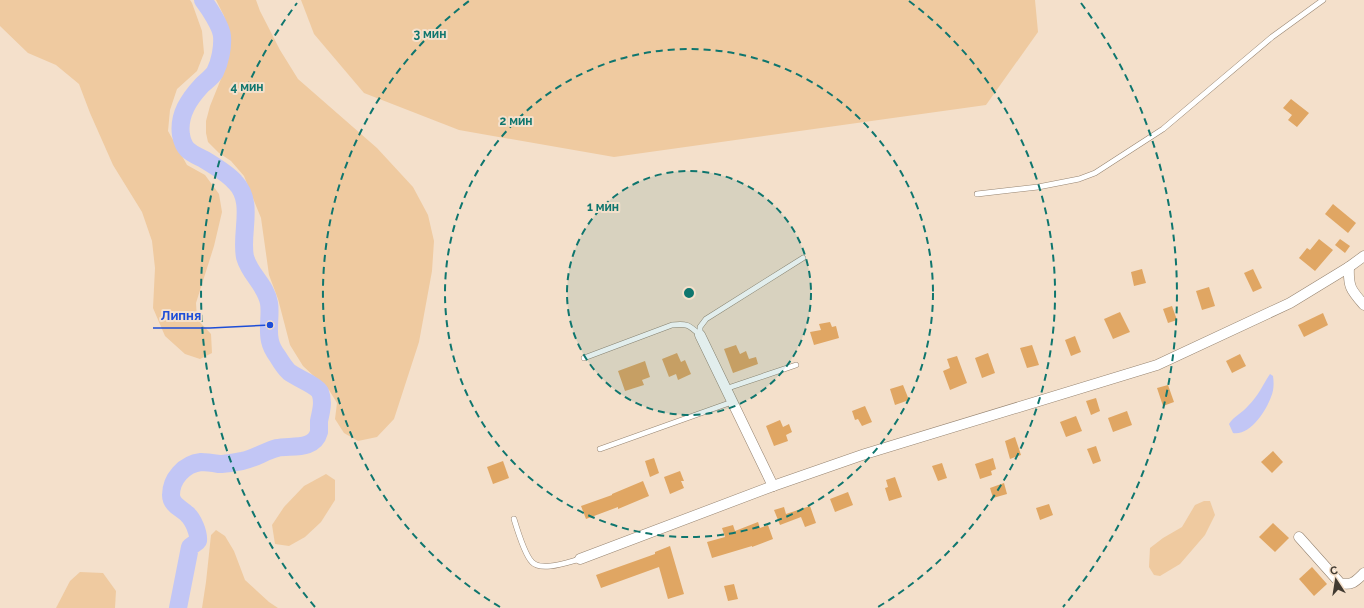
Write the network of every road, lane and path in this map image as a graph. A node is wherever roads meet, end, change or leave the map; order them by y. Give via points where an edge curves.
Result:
1 (1323, 0) edge
2 (977, 194) dead end
3 (1364, 256) edge
4 (803, 258) dead end
5 (1349, 267) junction
6 (1364, 305) edge
7 (700, 335) junction
8 (584, 358) dead end
9 (796, 365) dead end
10 (725, 389) junction
11 (732, 402) junction
12 (600, 449) dead end
13 (773, 486) junction
14 (514, 519) dead end
15 (1299, 537) dead end
16 (580, 559) joint
17 (1364, 573) edge

1 - 2 lane via 1262,45 1163,129 1095,173 1079,179 1038,187
3 - 5 street
4 - 7 lane via 706,319 700,327
5 - 6 street via 1348,281 1354,294
5 - 13 street via 1290,303 1157,365 865,454
7 - 8 lane via 691,326 672,326
7 - 10 street
9 - 10 lane
10 - 11 street
11 - 12 lane
11 - 13 street
13 - 16 street
14 - 16 lane via 531,562 538,566 549,566
15 - 17 street via 1340,583 1348,585

